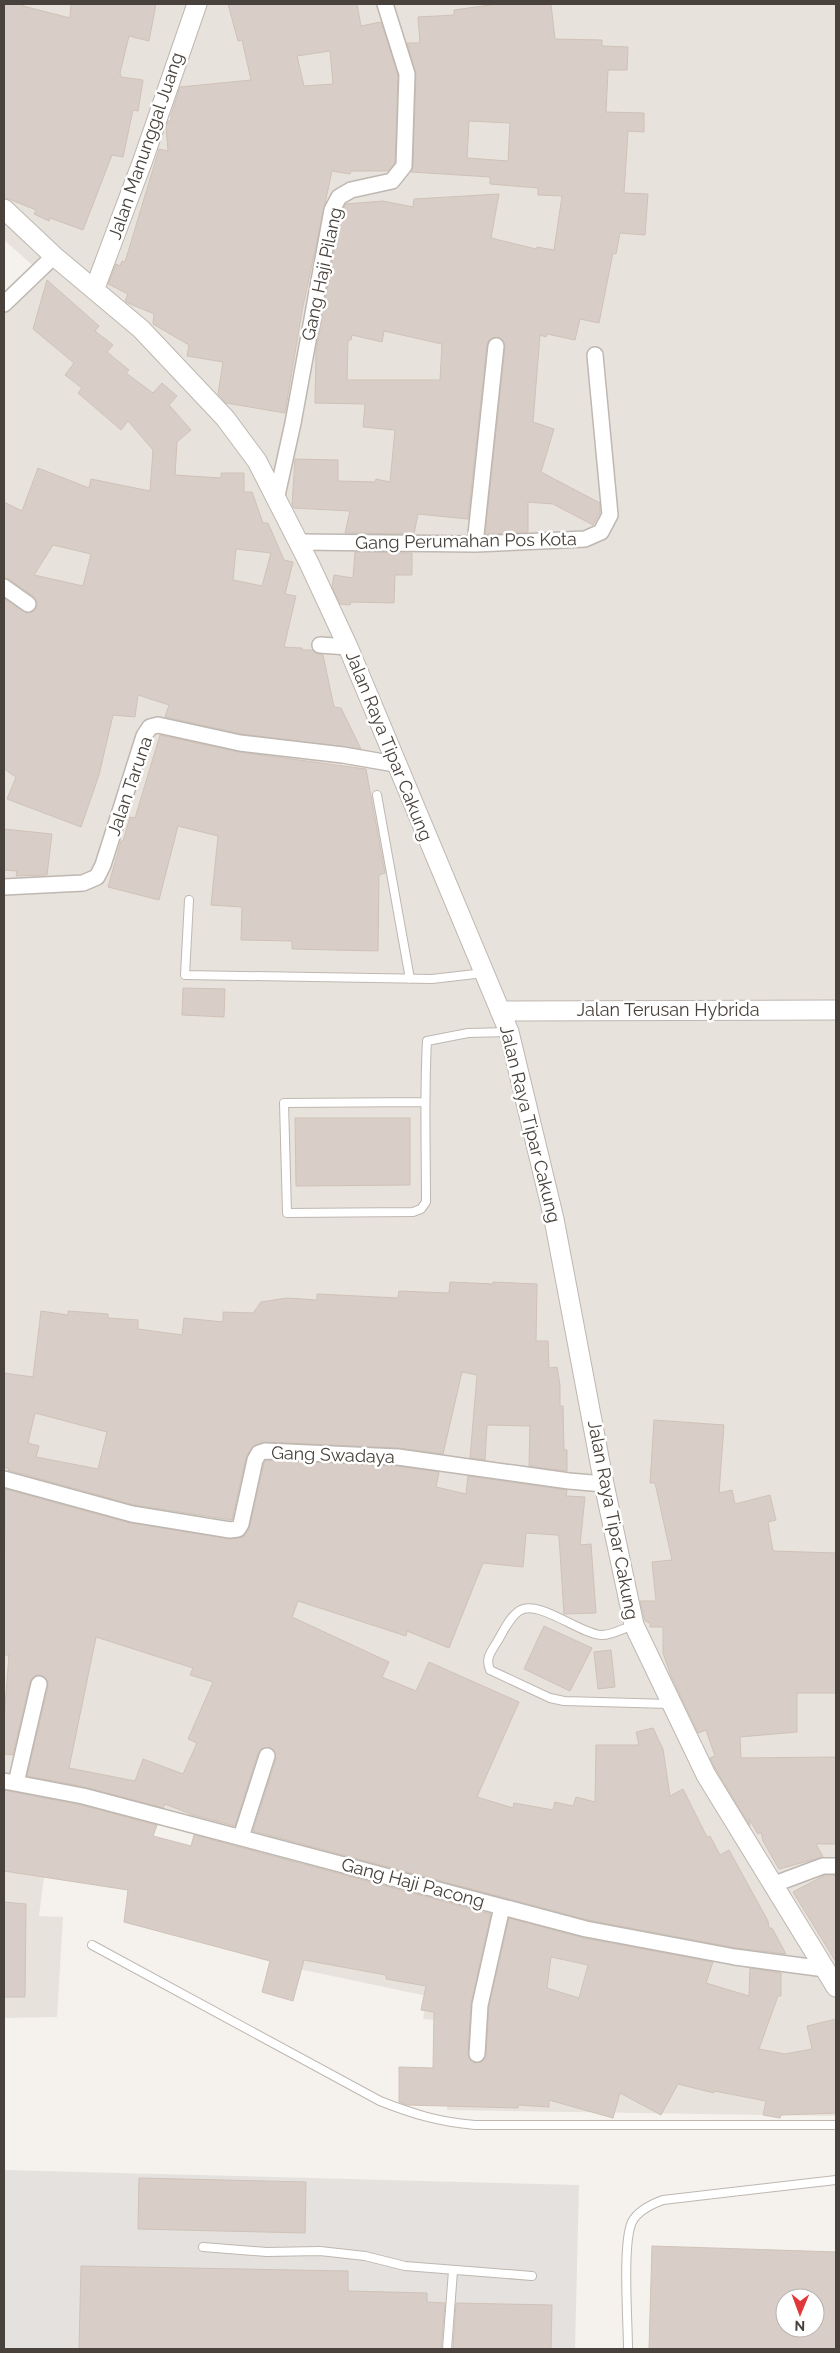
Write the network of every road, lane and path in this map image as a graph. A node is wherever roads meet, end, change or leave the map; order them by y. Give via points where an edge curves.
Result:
1 (197, 4) edge
2 (385, 4) edge
3 (4, 209) edge
4 (54, 256) junction
5 (95, 288) junction
6 (4, 304) edge
7 (496, 346) dead end
8 (595, 354) dead end
9 (276, 500) junction
10 (299, 542) junction
11 (475, 544) junction
12 (4, 587) edge
13 (28, 604) dead end
14 (320, 645) dead end
15 (348, 647) junction
16 (395, 764) junction
17 (376, 795) dead end
18 (4, 887) edge
19 (189, 900) dead end
20 (484, 973) junction
21 (410, 979) junction
22 (836, 1010) edge
23 (500, 1011) junction
24 (508, 1032) junction
25 (425, 1102) junction
26 (4, 1479) edge
27 (604, 1484) junction
28 (634, 1625) junction
29 (39, 1684) dead end
30 (671, 1704) junction
31 (267, 1756) dead end
32 (10, 1782) edge
33 (242, 1837) junction
34 (836, 1866) edge
35 (772, 1885) junction
36 (502, 1907) junction
37 (92, 1945) dead end
38 (825, 1969) junction
39 (836, 1987) edge
40 (477, 2054) dead end
41 (836, 2125) edge
42 (836, 2180) edge
43 (203, 2247) dead end
44 (453, 2270) junction
45 (532, 2276) dead end
46 (447, 2349) edge
47 (628, 2349) edge

1 - 5 street, Jalan Manunggal Juang
2 - 9 street, Gang Haji Pilang via 407,74 404,166 392,181 351,190 339,197 332,210
3 - 4 street, Jalan Raya Tipar Cakung
4 - 5 street, Jalan Raya Tipar Cakung
4 - 6 street
5 - 9 street, Jalan Raya Tipar Cakung via 141,329 225,418 257,462
7 - 11 street
8 - 11 street, Gang Perumahan Pos Kota via 610,515 607,523 601,532 585,539
9 - 10 street, Jalan Raya Tipar Cakung
10 - 11 street, Gang Perumahan Pos Kota
10 - 15 street, Jalan Raya Tipar Cakung
12 - 13 street
14 - 15 street
15 - 16 street, Jalan Raya Tipar Cakung
16 - 18 street, Jalan Taruna via 240,743 158,725 150,728 144,736 97,877 83,883
16 - 20 street, Jalan Raya Tipar Cakung
17 - 21 lane
19 - 21 lane via 185,975
20 - 21 lane
20 - 23 street, Jalan Raya Tipar Cakung
22 - 23 street, Jalan Terusan Hybrida
23 - 24 street, Jalan Raya Tipar Cakung
24 - 25 lane via 468,1033 427,1041
24 - 27 street, Jalan Raya Tipar Cakung via 554,1219
25 - 25 lane via 426,1202 421,1209 413,1212 287,1213 284,1103
26 - 27 street, Gang Swadaya via 132,1514 230,1530 238,1529 241,1524 255,1460 259,1453 265,1451 398,1457
27 - 28 street, Jalan Raya Tipar Cakung
28 - 30 street, Jalan Raya Tipar Cakung
28 - 30 lane via 602,1635 588,1632 543,1610 521,1609 488,1656 488,1665 490,1670 550,1698 564,1701
29 - 32 street
30 - 35 street, Jalan Raya Tipar Cakung via 706,1775
31 - 33 street
32 - 33 street, Gang Haji Pacong via 84,1796
33 - 36 street, Gang Haji Pacong
34 - 35 street via 823,1866
35 - 38 street, Jalan Raya Tipar Cakung
36 - 38 street, Gang Haji Pacong via 586,1929 735,1957
36 - 40 street via 480,2006
37 - 41 lane via 380,2101 444,2122 475,2125
38 - 39 street, Jalan Raya Tipar Cakung
42 - 47 lane via 663,2200 647,2206 632,2221 628,2240
43 - 44 lane via 267,2252 320,2251 365,2256 405,2266
44 - 45 lane
44 - 46 lane

